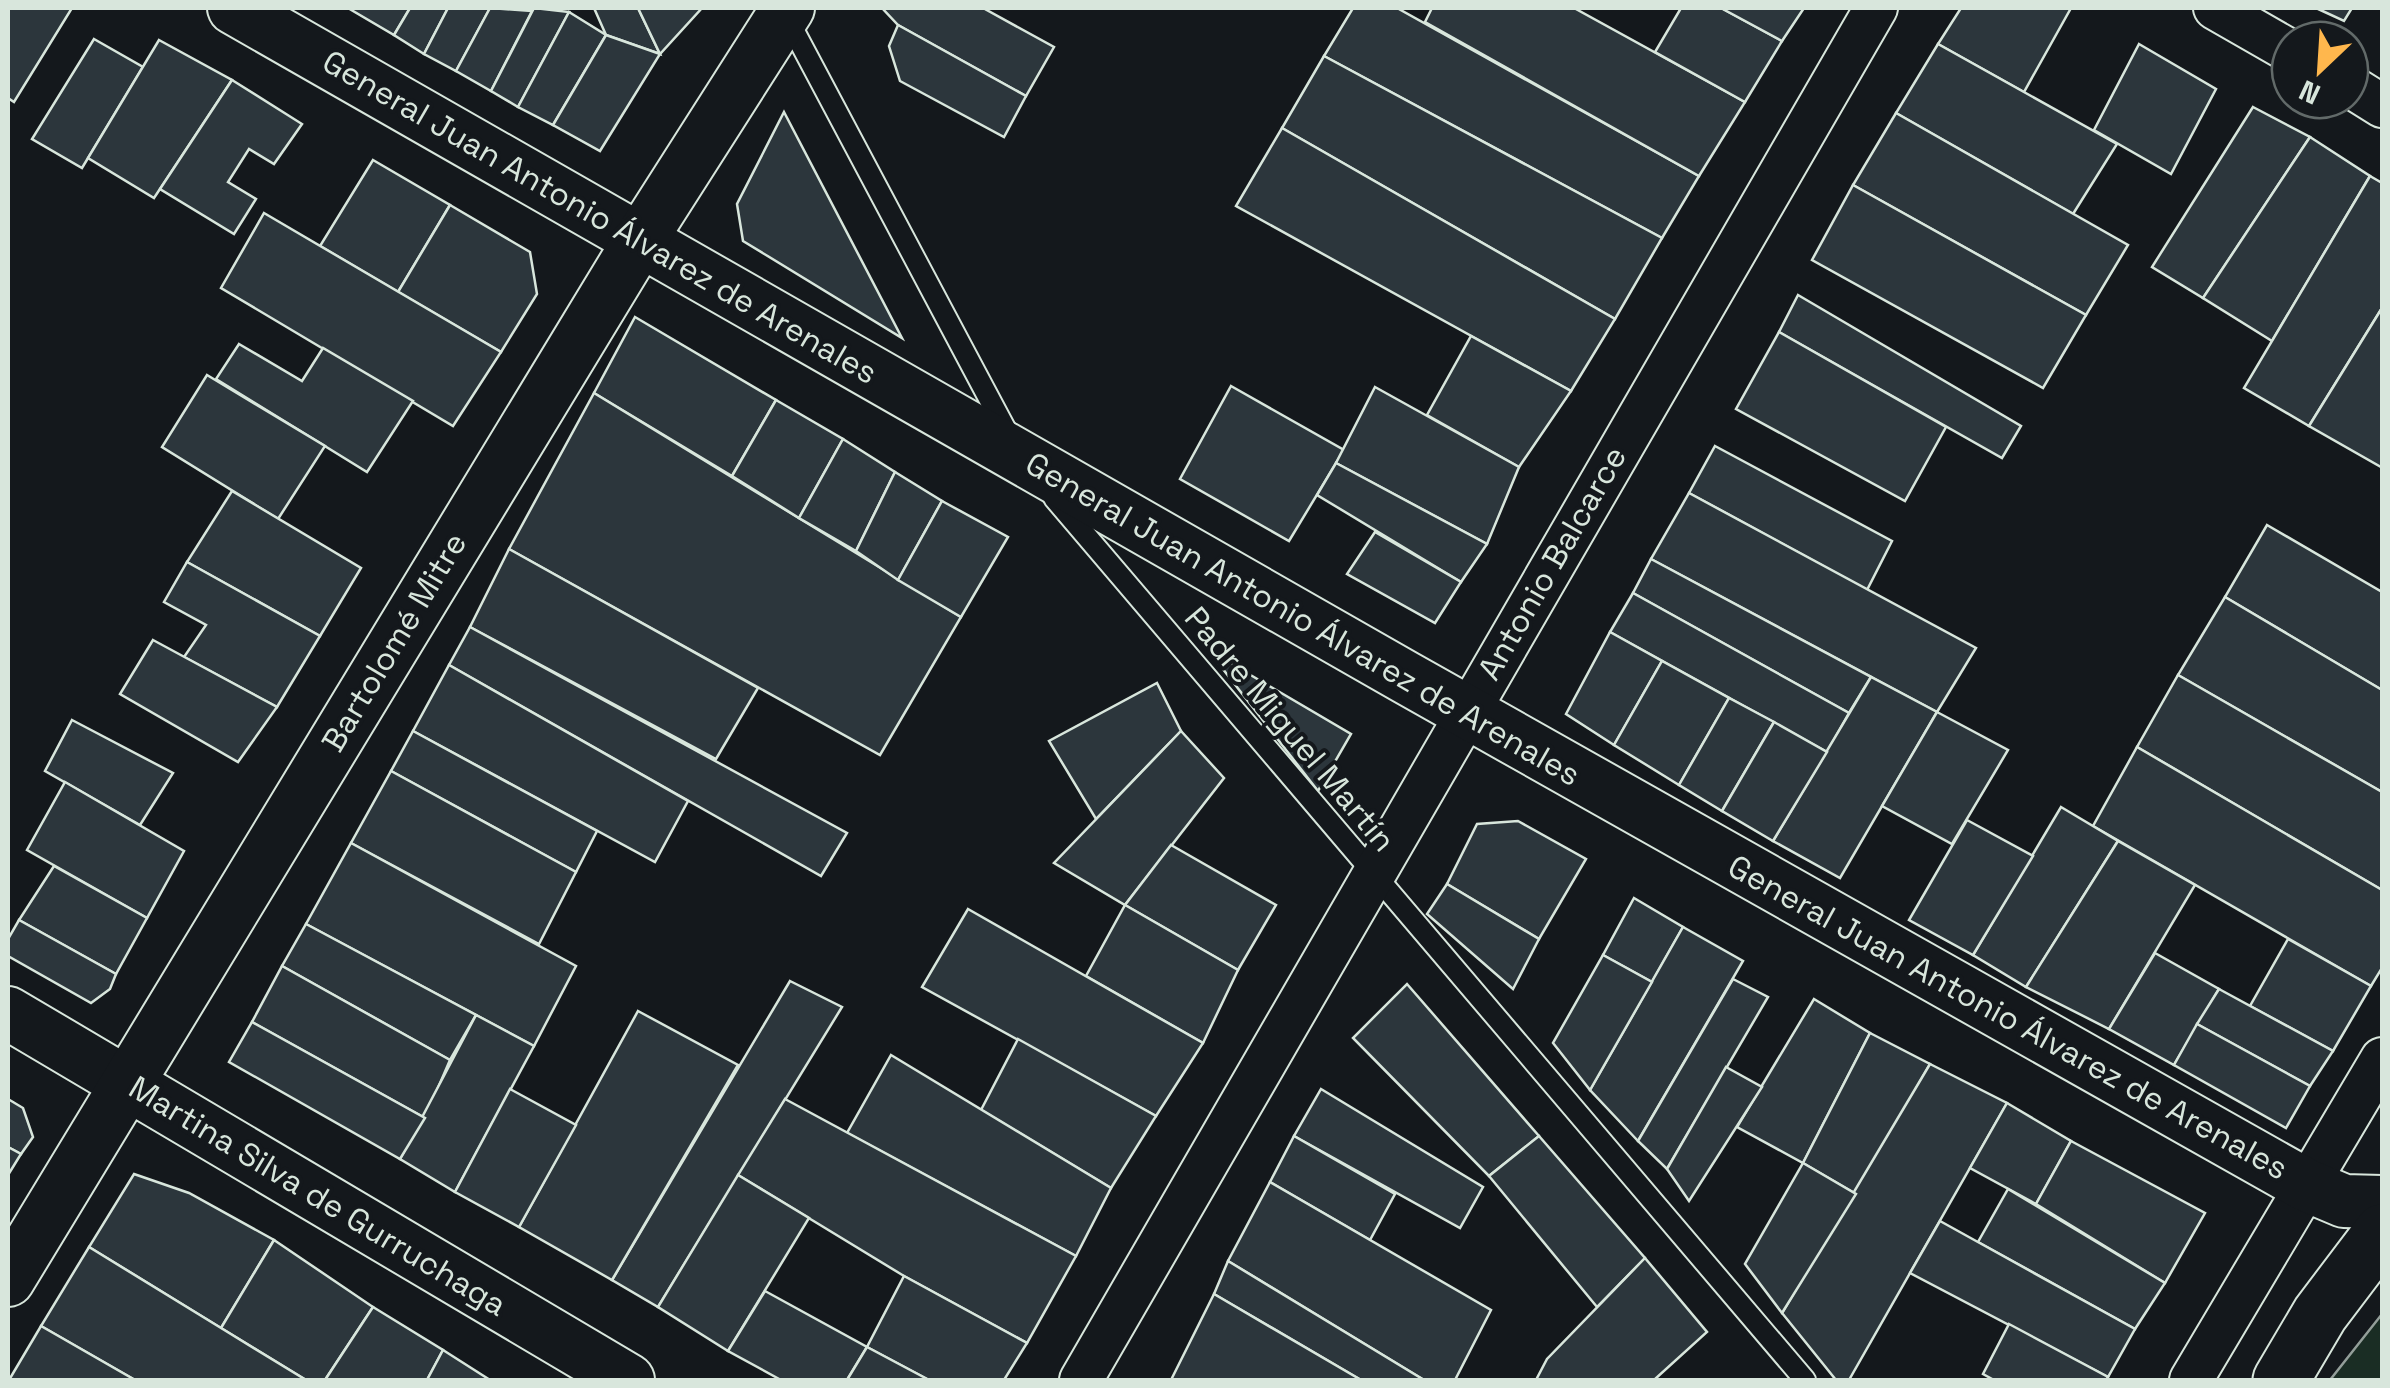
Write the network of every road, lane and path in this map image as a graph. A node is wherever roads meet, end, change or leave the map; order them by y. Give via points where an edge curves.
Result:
1 (234, 8) edge
2 (1876, 8) edge
3 (2216, 8) edge
4 (785, 10) edge
5 (2270, 39) edge
6 (640, 240) junction
7 (1020, 458) junction
8 (1465, 712) junction
9 (1372, 872) junction
10 (8, 1013) edge
11 (2382, 1059) edge
12 (126, 1081) junction
13 (2306, 1185) junction
14 (2382, 1202) edge
15 (2382, 1232) edge
16 (8, 1280) edge
17 (628, 1380) edge
18 (1081, 1380) edge
19 (1805, 1380) edge
20 (2191, 1380) edge
21 (2281, 1380) edge

1 - 6 street, General Juan Antonio Álvarez de Arenales
2 - 8 street, Antonio Balcarce
3 - 5 street
4 - 6 street, Bartolomé Mitre
4 - 7 lane, Padre Miguel Martín
6 - 7 street, General Juan Antonio Álvarez de Arenales
6 - 12 street, Bartolomé Mitre
7 - 8 street, General Juan Antonio Álvarez de Arenales
7 - 9 lane, Padre Miguel Martín
8 - 9 street, Antonio Balcarce
8 - 13 street, General Juan Antonio Álvarez de Arenales
9 - 18 street, Antonio Balcarce
9 - 19 lane, Padre Miguel Martín
10 - 12 street, Martina Silva de Gurruchaga
11 - 13 street
12 - 16 street, Bartolomé Mitre
12 - 17 street, Martina Silva de Gurruchaga
13 - 14 street, General Juan Antonio Álvarez de Arenales via 2344,1201
13 - 20 street
15 - 21 main road

